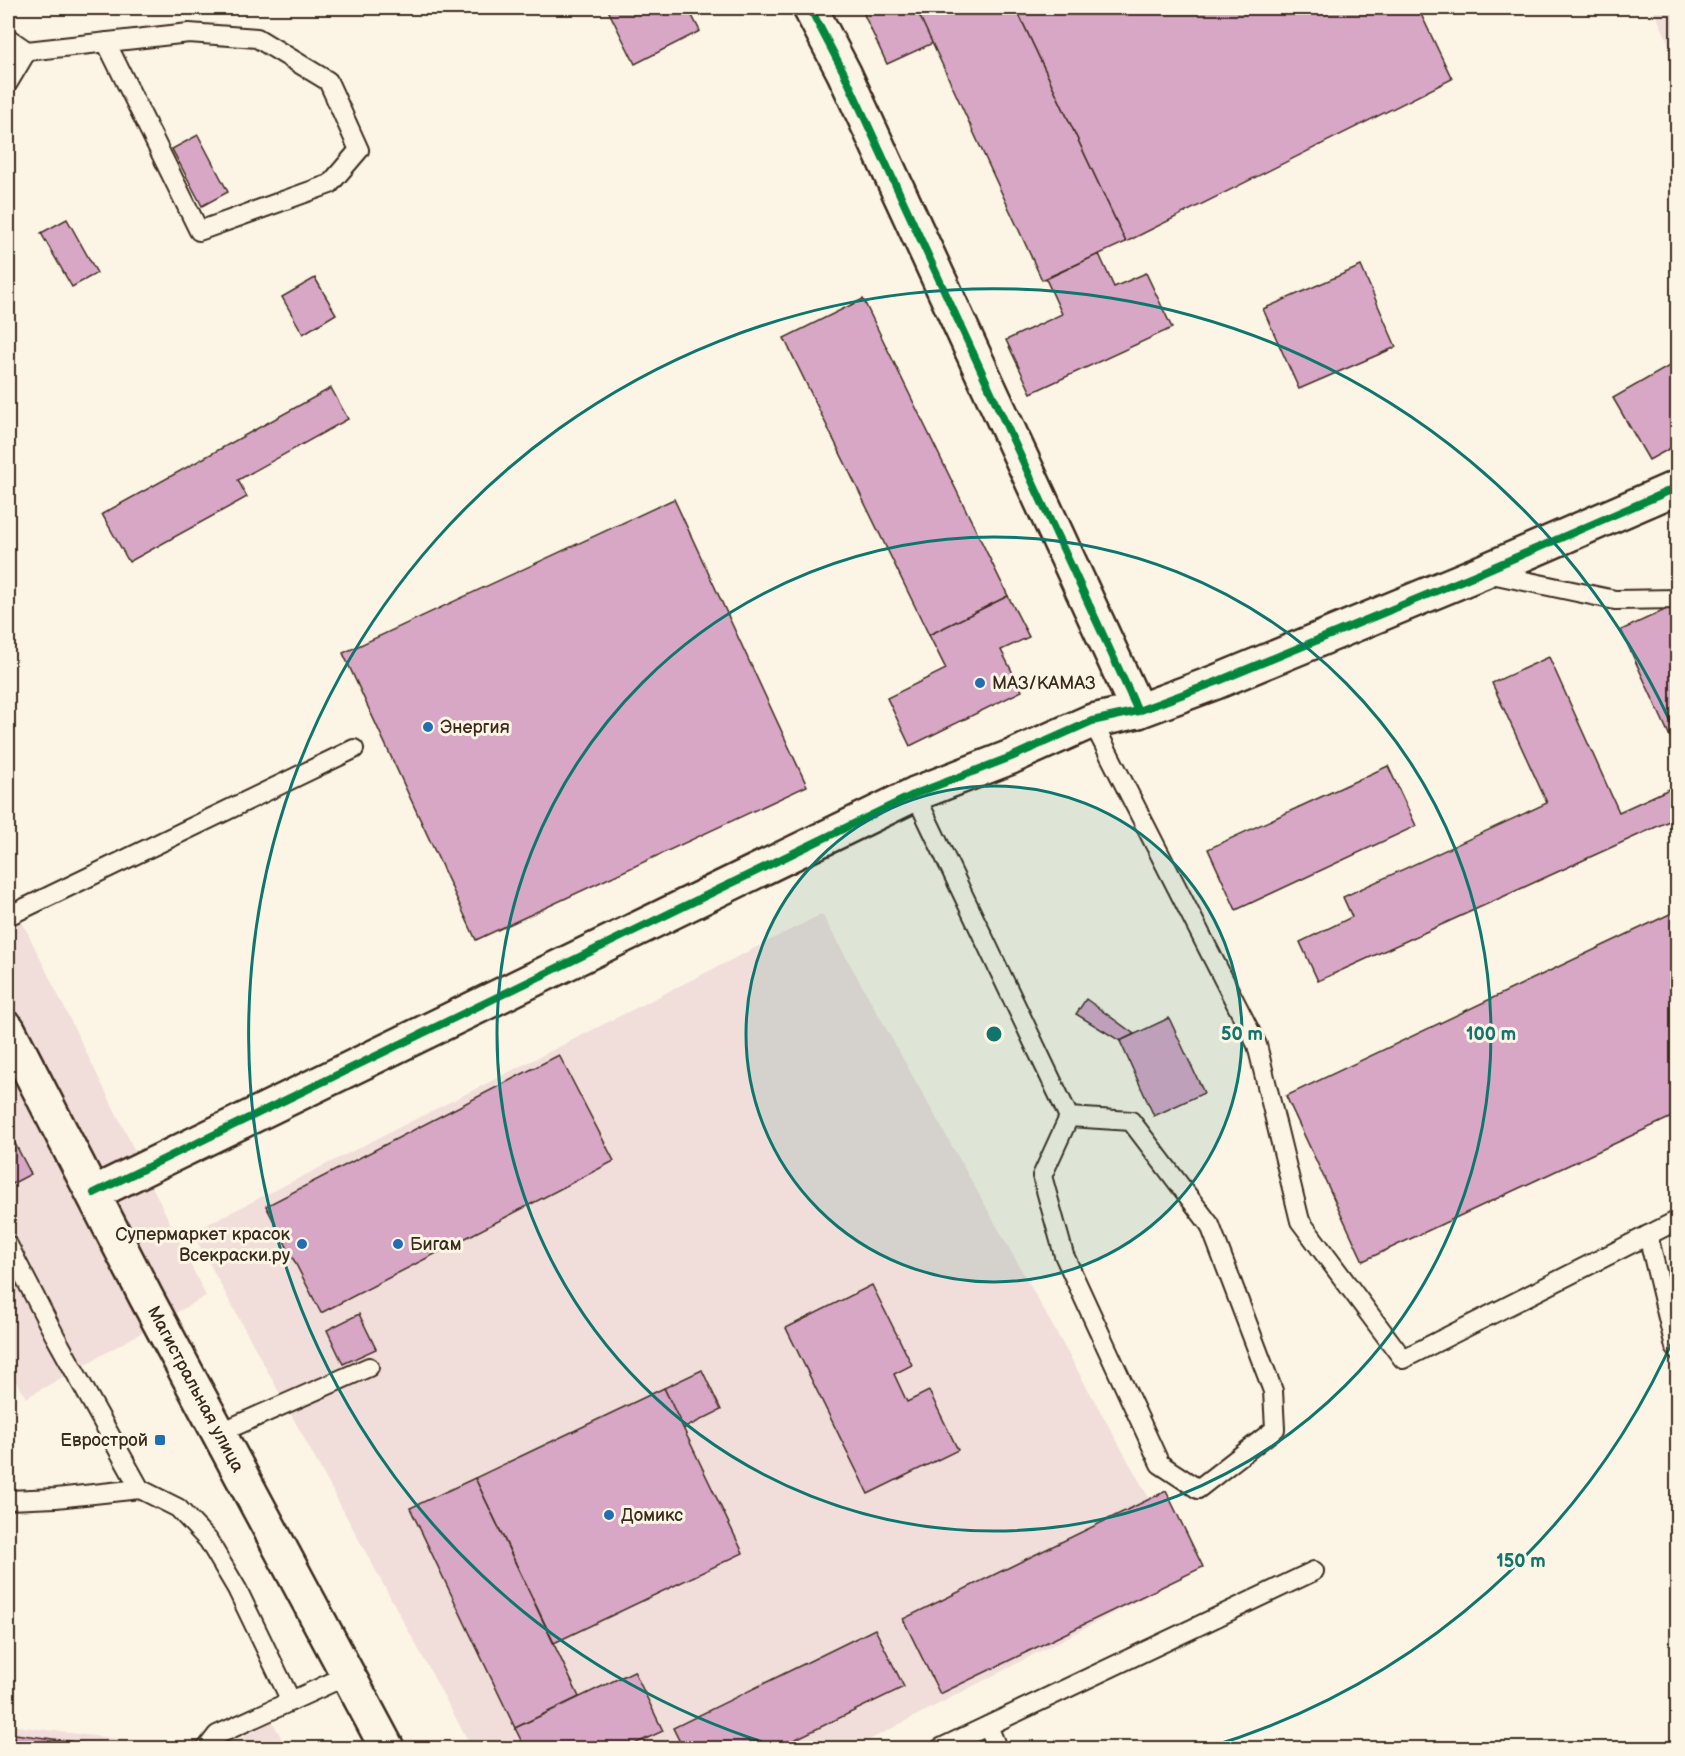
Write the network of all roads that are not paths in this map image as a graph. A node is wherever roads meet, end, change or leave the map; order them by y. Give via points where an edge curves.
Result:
1 (810, 8) edge
2 (8, 38) edge
3 (106, 42) junction
4 (27, 51) junction
5 (8, 83) edge
6 (1677, 487) edge
7 (1482, 572) junction
8 (1677, 599) edge
9 (1138, 711) junction
10 (1092, 722) junction
11 (354, 750) dead end
12 (915, 794) junction
13 (8, 916) edge
14 (8, 1029) edge
15 (1069, 1117) junction
16 (94, 1193) junction
17 (1677, 1220) edge
18 (1648, 1235) junction
19 (8, 1245) edge
20 (1677, 1351) edge
21 (369, 1367) dead end
22 (219, 1433) junction
23 (140, 1489) junction
24 (8, 1500) edge
25 (1314, 1571) dead end
26 (348, 1675) junction
27 (291, 1701) junction
28 (988, 1726) junction
29 (207, 1749) edge
30 (387, 1749) edge
31 (941, 1749) edge
32 (996, 1749) edge

1 - 9 street via 849,84
2 - 4 lane
3 - 3 lane via 189,33 257,38 328,81 359,150 330,183 199,231
3 - 4 lane
4 - 5 lane
6 - 7 street
7 - 8 lane via 1615,600
7 - 9 street
9 - 10 street
10 - 12 street
10 - 18 lane via 1257,1045 1300,1221 1403,1359
11 - 13 lane
12 - 15 lane
12 - 16 street
14 - 16 street, Магистральная улица
15 - 15 lane via 1042,1176 1064,1255 1160,1464 1198,1489 1275,1429 1273,1391 1210,1225 1131,1121
16 - 22 street, Магистральная улица
17 - 18 lane
18 - 20 lane
19 - 23 lane
21 - 22 lane
22 - 26 street, Магистральная улица
23 - 24 lane
23 - 27 lane via 178,1508 208,1540 237,1588
25 - 28 lane
26 - 27 lane
26 - 30 street, Магистральная улица
27 - 29 lane via 217,1735
28 - 31 lane
28 - 32 lane

